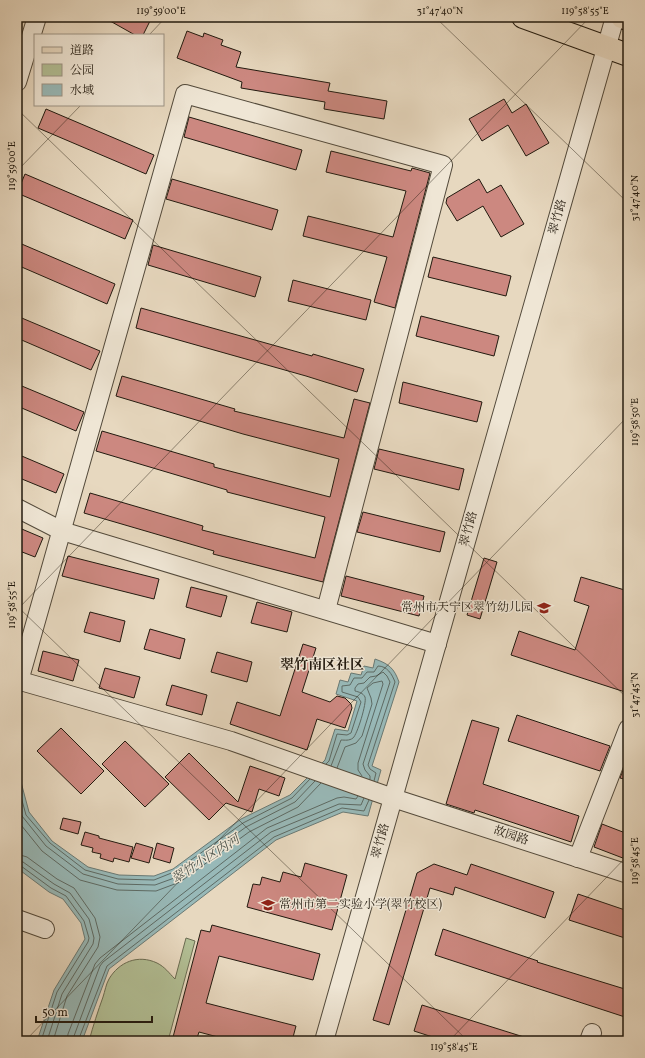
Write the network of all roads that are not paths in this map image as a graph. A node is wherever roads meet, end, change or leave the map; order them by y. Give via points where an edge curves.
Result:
1 (37, 17) edge
2 (524, 17) edge
3 (615, 17) edge
4 (622, 17) edge
5 (628, 19) edge
6 (606, 47) junction
7 (628, 55) edge
8 (17, 82) edge
9 (17, 508) edge
10 (62, 531) junction
11 (326, 610) junction
12 (437, 644) junction
13 (18, 680) edge
14 (628, 729) edge
15 (385, 795) junction
16 (578, 858) junction
17 (628, 874) edge
18 (17, 919) edge
19 (45, 929) dead end
20 (324, 1041) edge

1 - 8 street
2 - 6 main road
3 - 6 street, 翠竹路
4 - 5 main road
6 - 7 main road
6 - 12 street, 翠竹路
9 - 10 street
10 - 11 street
10 - 11 street via 185,94 444,165
10 - 13 street
11 - 12 street
12 - 15 street, 翠竹路
13 - 15 street, 故园路 via 231,741
14 - 16 street
15 - 16 street, 故园路
15 - 20 street, 翠竹路
16 - 17 street, 故园路
18 - 19 street

